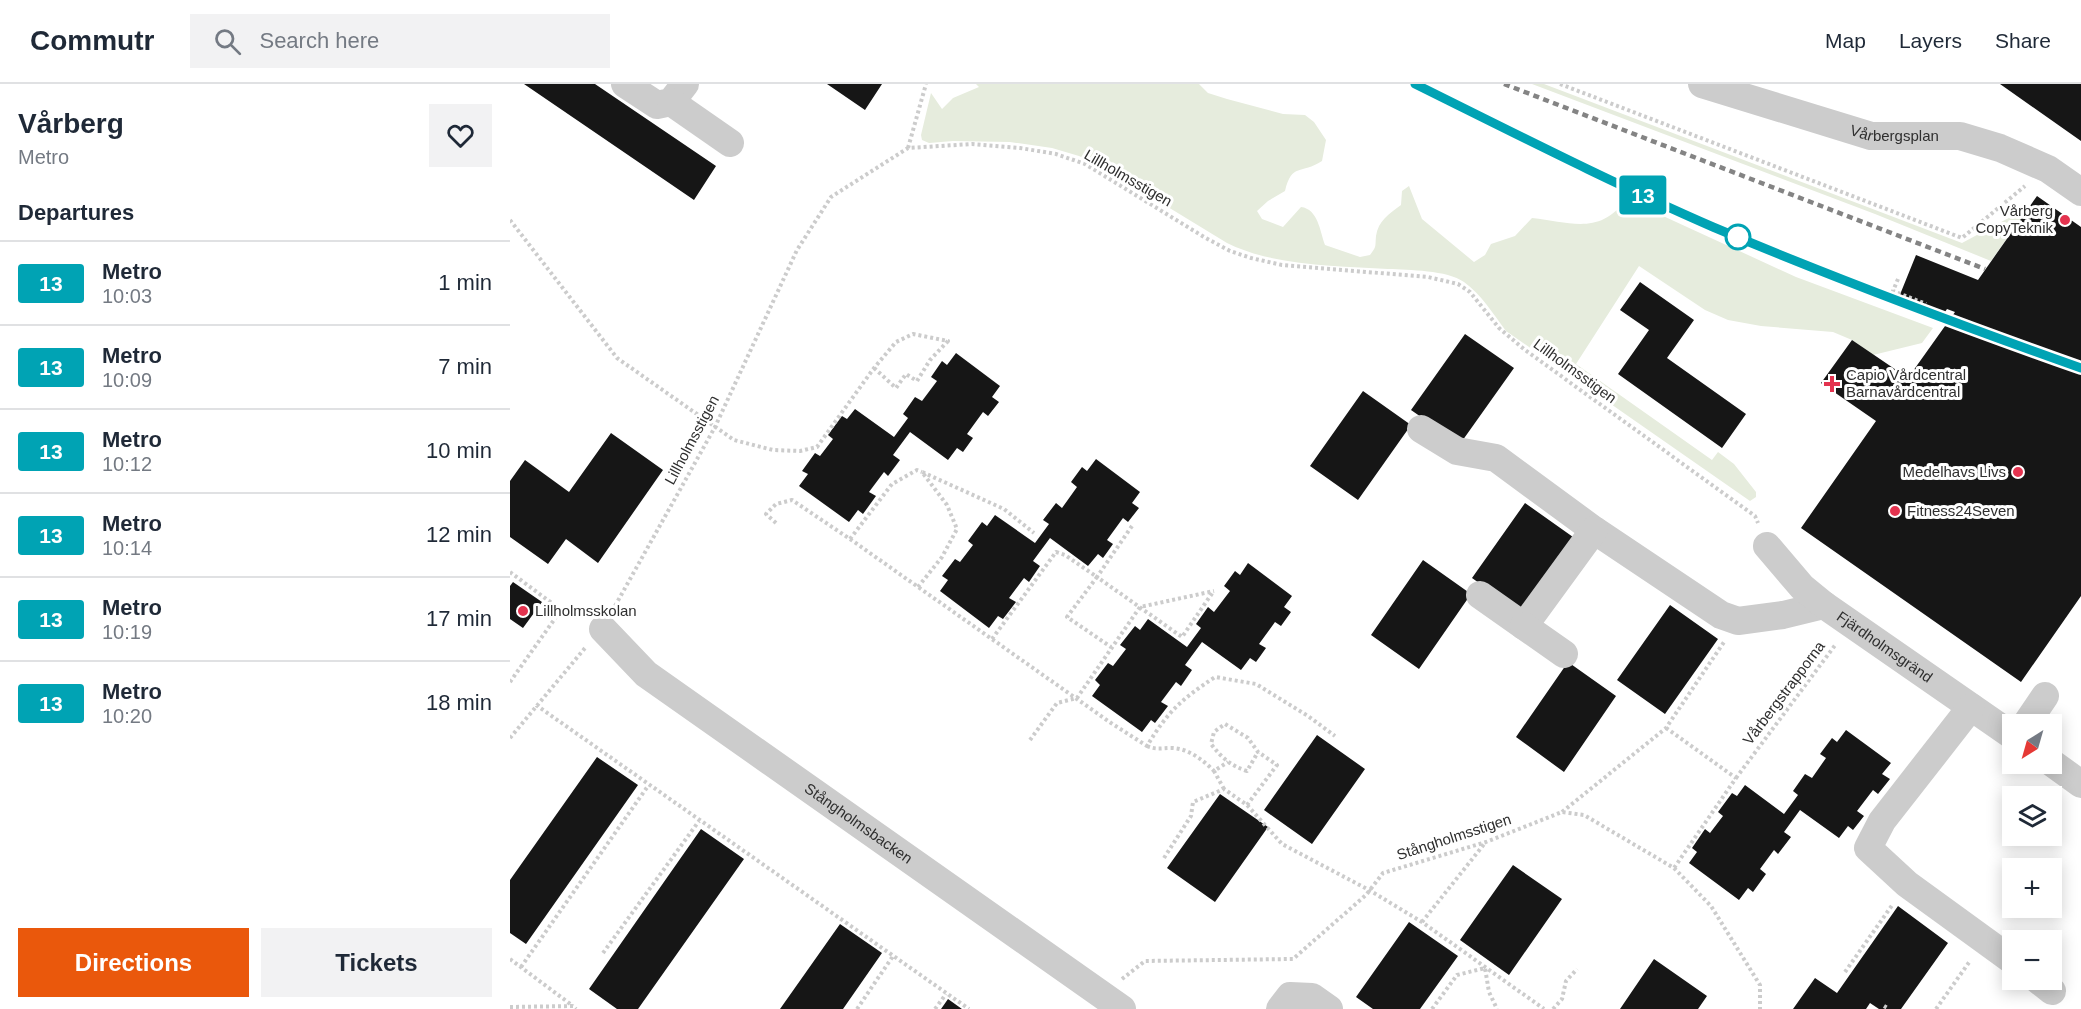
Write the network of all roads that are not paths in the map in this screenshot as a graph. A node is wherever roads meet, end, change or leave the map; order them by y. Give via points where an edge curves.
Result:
1 (625, 84) edge
2 (1702, 84) edge
3 (678, 93) edge
4 (730, 143) dead end
5 (2081, 192) edge
6 (1421, 429) dead end
7 (1594, 530) junction
8 (1767, 546) road end
9 (1480, 595) dead end
10 (1824, 605) junction
11 (1524, 626) junction
12 (603, 629) road end
13 (1564, 654) dead end
14 (2045, 696) dead end
15 (1971, 706) junction
16 (2033, 714) edge
17 (2002, 728) edge
18 (2062, 770) edge
19 (2081, 784) edge
20 (2002, 953) edge
21 (1112, 1002) edge
22 (1280, 1009) edge
23 (1329, 1009) edge

1 - 3 street via 657,105
2 - 5 street, Vårbergsplan via 1870,136 1960,136 2048,169
3 - 4 street
6 - 7 street via 1457,451 1496,458
7 - 10 street via 1721,615 1738,621
7 - 11 street
8 - 10 street, Fjärdholmsgränd via 1802,587
9 - 11 street
10 - 15 street, Fjärdholmsgränd
11 - 13 street
12 - 21 street, Stångholmsbacken via 646,674
14 - 16 street
15 - 17 street, Fjärdholmsgränd
15 - 20 street via 1882,821 1868,848 1907,884
18 - 19 street
22 - 23 street via 1290,996 1312,997

